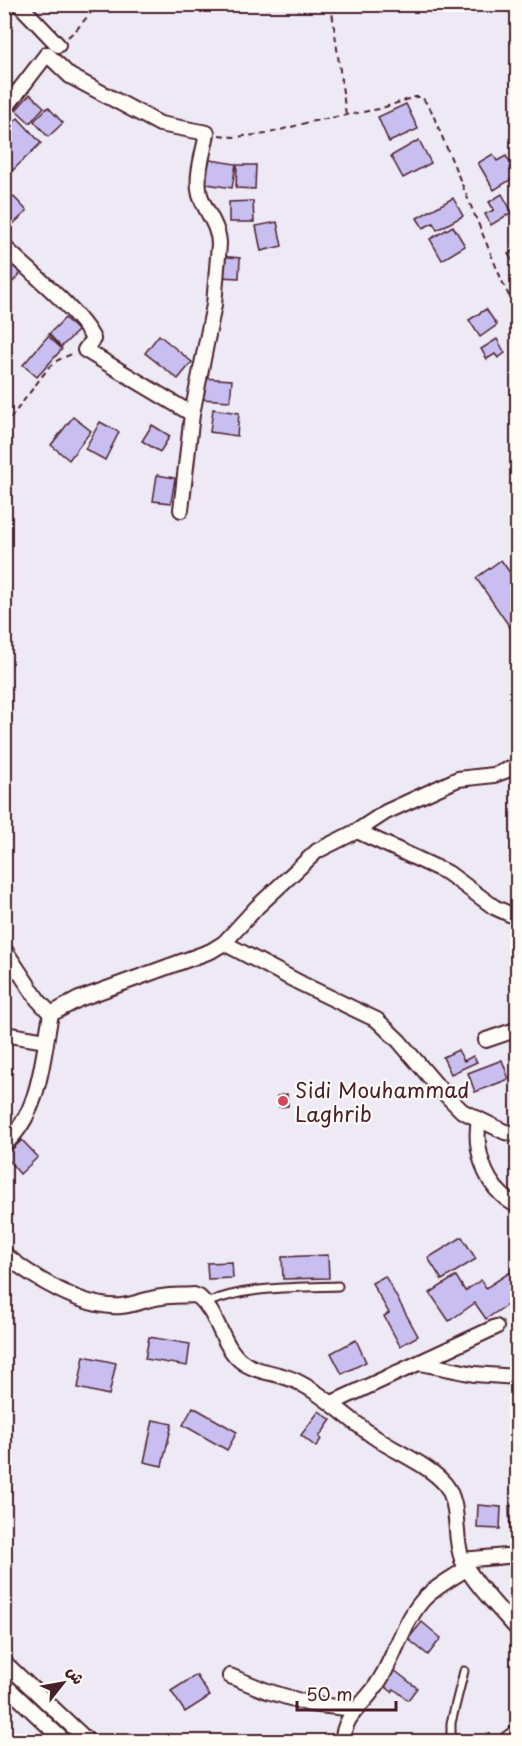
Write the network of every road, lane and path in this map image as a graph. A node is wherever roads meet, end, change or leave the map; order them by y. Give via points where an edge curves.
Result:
1 (8, 4) edge
2 (19, 4) edge
3 (98, 4) edge
4 (331, 4) edge
5 (4, 9) edge
6 (58, 45) joint
7 (4, 110) edge
8 (346, 115) junction
9 (207, 134) junction
10 (4, 247) edge
11 (518, 313) edge
12 (85, 350) junction
13 (192, 414) junction
14 (4, 427) edge
15 (181, 510) dead end
16 (518, 766) edge
17 (357, 831) junction
18 (518, 918) edge
19 (224, 943) junction
20 (4, 949) edge
21 (51, 1014) junction
22 (518, 1029) edge
23 (4, 1034) edge
24 (486, 1040) dead end
25 (46, 1041) junction
26 (479, 1120) junction
27 (518, 1134) edge
28 (4, 1145) edge
29 (518, 1206) edge
30 (4, 1254) edge
31 (338, 1286) dead end
32 (206, 1304) junction
33 (496, 1327) dead end
34 (420, 1362) junction
35 (518, 1377) edge
36 (332, 1403) junction
37 (518, 1555) edge
38 (465, 1564) junction
39 (518, 1630) edge
40 (4, 1662) edge
41 (464, 1671) dead end
42 (230, 1676) dead end
43 (4, 1684) edge
44 (355, 1709) junction
45 (518, 1731) edge
46 (65, 1742) edge
47 (89, 1742) edge
48 (342, 1742) edge
49 (451, 1742) edge
50 (504, 1742) edge

1 - 5 street
2 - 6 street
3 - 6 path
4 - 8 path
7 - 9 street via 47,54 70,76 160,124
8 - 9 path via 266,134
8 - 11 path via 415,97 426,99
9 - 13 street via 198,183 219,244 214,305
10 - 12 street via 89,331 93,339
12 - 13 street
12 - 14 path via 65,356 49,367
13 - 15 street
16 - 17 street via 494,775 458,779 386,812
17 - 18 street via 448,873 494,907
17 - 19 street via 317,851
19 - 21 street via 79,999
19 - 26 street via 377,1020 462,1111
20 - 21 street
21 - 25 street
22 - 24 street
23 - 25 street
25 - 28 street via 34,1102
26 - 27 street
26 - 29 street via 480,1151 488,1178
30 - 32 street via 61,1291 104,1305 194,1295
31 - 32 lane via 251,1290
32 - 36 street via 242,1362 296,1381
33 - 34 street
34 - 35 street via 474,1374
34 - 36 street
36 - 38 street via 444,1484 451,1495
37 - 38 street
38 - 39 street
38 - 44 street via 411,1614 392,1659 370,1694
40 - 47 street
41 - 49 lane via 451,1723
42 - 44 street via 310,1704
43 - 46 street
44 - 48 street via 344,1725
45 - 50 street

